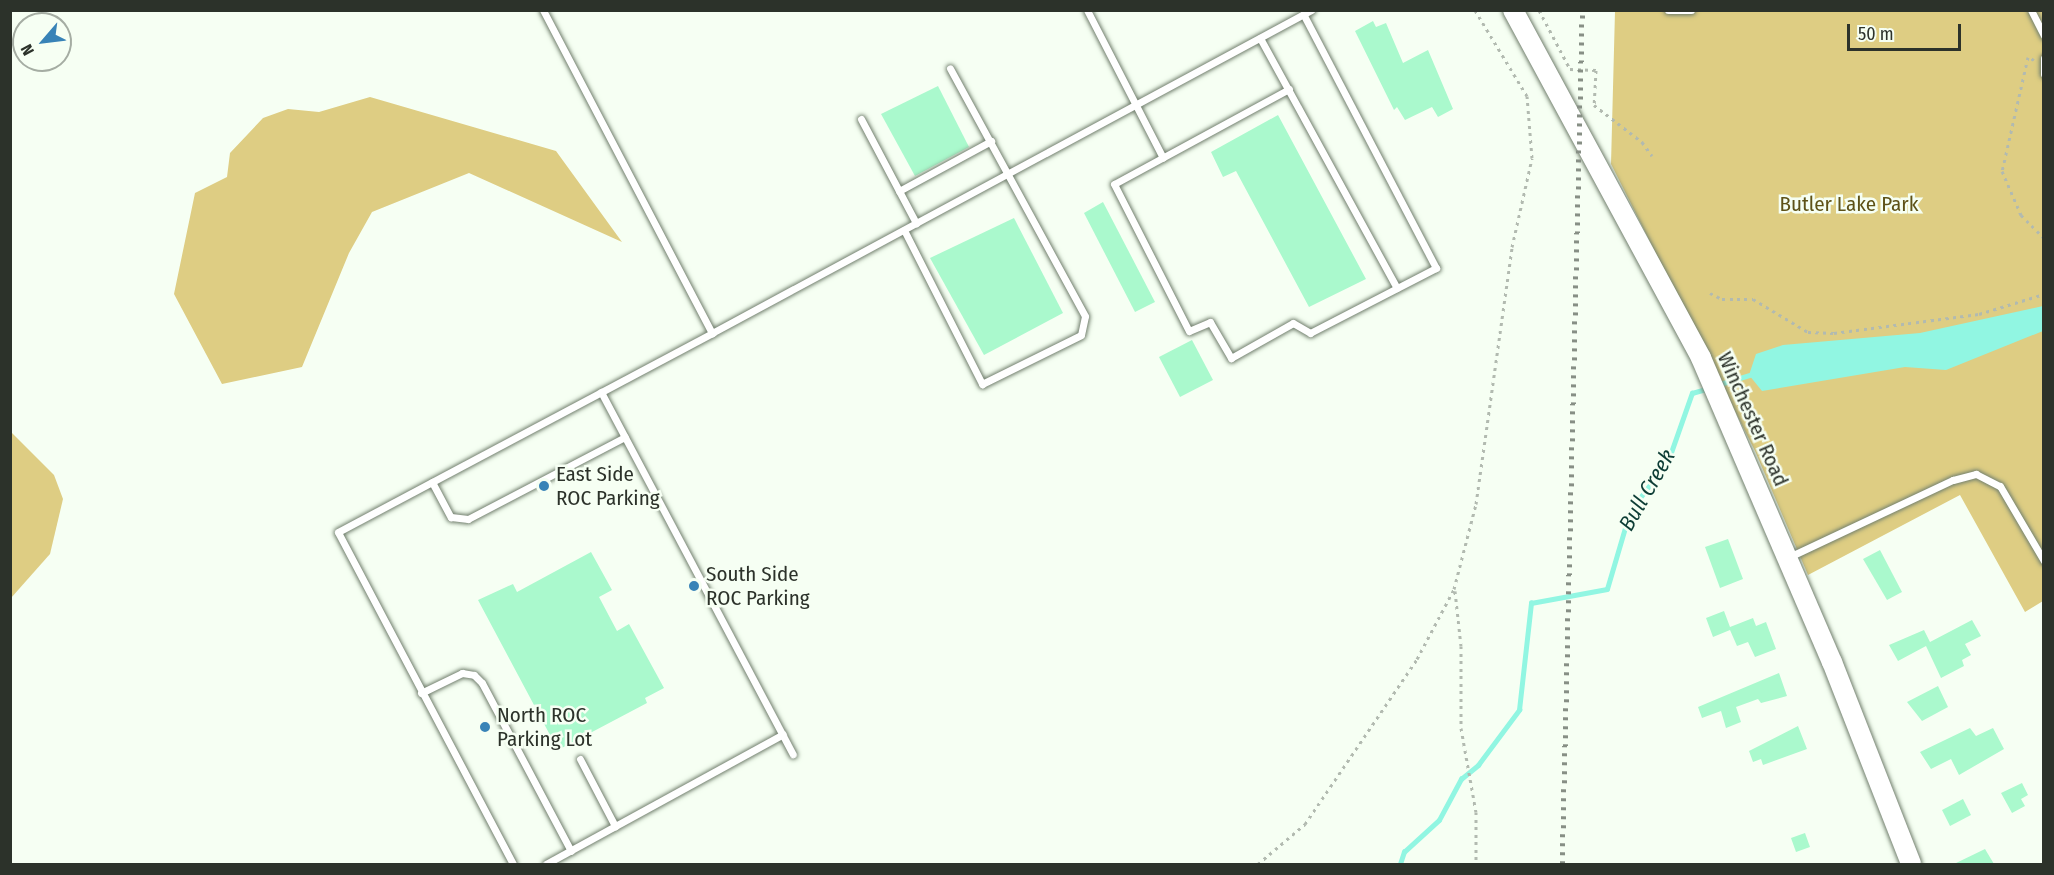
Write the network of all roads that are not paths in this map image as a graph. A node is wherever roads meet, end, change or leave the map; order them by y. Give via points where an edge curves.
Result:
1 (543, 10) edge
2 (1087, 10) edge
3 (1311, 10) edge
4 (1513, 10) edge
5 (1668, 10) edge
6 (1691, 10) edge
7 (2031, 10) edge
8 (1304, 15) junction
9 (2043, 36) edge
10 (1260, 38) junction
11 (2043, 58) edge
12 (951, 68) dead end
13 (2043, 74) edge
14 (1289, 88) junction
15 (1137, 105) junction
16 (861, 119) dead end
17 (991, 141) junction
18 (1163, 158) junction
19 (1009, 173) junction
20 (899, 191) junction
21 (916, 223) junction
22 (904, 230) junction
23 (1397, 288) junction
24 (712, 333) junction
25 (602, 392) junction
26 (625, 437) junction
27 (432, 482) junction
28 (1788, 558) junction
29 (2043, 561) edge
30 (421, 693) junction
31 (783, 735) junction
32 (793, 754) dead end
33 (580, 759) dead end
34 (615, 826) junction
35 (571, 851) junction
36 (513, 864) edge
37 (546, 864) edge
38 (1911, 864) edge

1 - 24 lane
2 - 15 lane
3 - 8 lane
4 - 28 main road, Winchester Road via 1701,358
5 - 6 lane
7 - 9 lane
8 - 10 lane
8 - 23 lane via 1436,268
10 - 14 lane
10 - 15 lane
11 - 13 lane
12 - 17 lane
14 - 18 lane
14 - 23 lane
15 - 18 lane
15 - 19 lane
16 - 20 lane
17 - 19 lane
17 - 20 lane
18 - 23 lane via 1114,184 1189,331 1210,322 1231,358 1293,323 1310,333
19 - 21 lane
19 - 22 lane via 1085,316 1081,335 982,384
20 - 21 lane
21 - 22 lane
22 - 24 lane
24 - 25 lane
25 - 26 lane
25 - 27 lane
26 - 27 lane via 468,519 451,517
26 - 31 lane
27 - 30 lane via 338,532
28 - 29 lane via 1953,480 1976,474 2000,486
28 - 38 main road, Winchester Road
30 - 35 lane via 462,673 474,675 482,683
30 - 36 lane
31 - 32 lane
31 - 34 lane
33 - 34 lane
34 - 35 lane
35 - 37 lane

